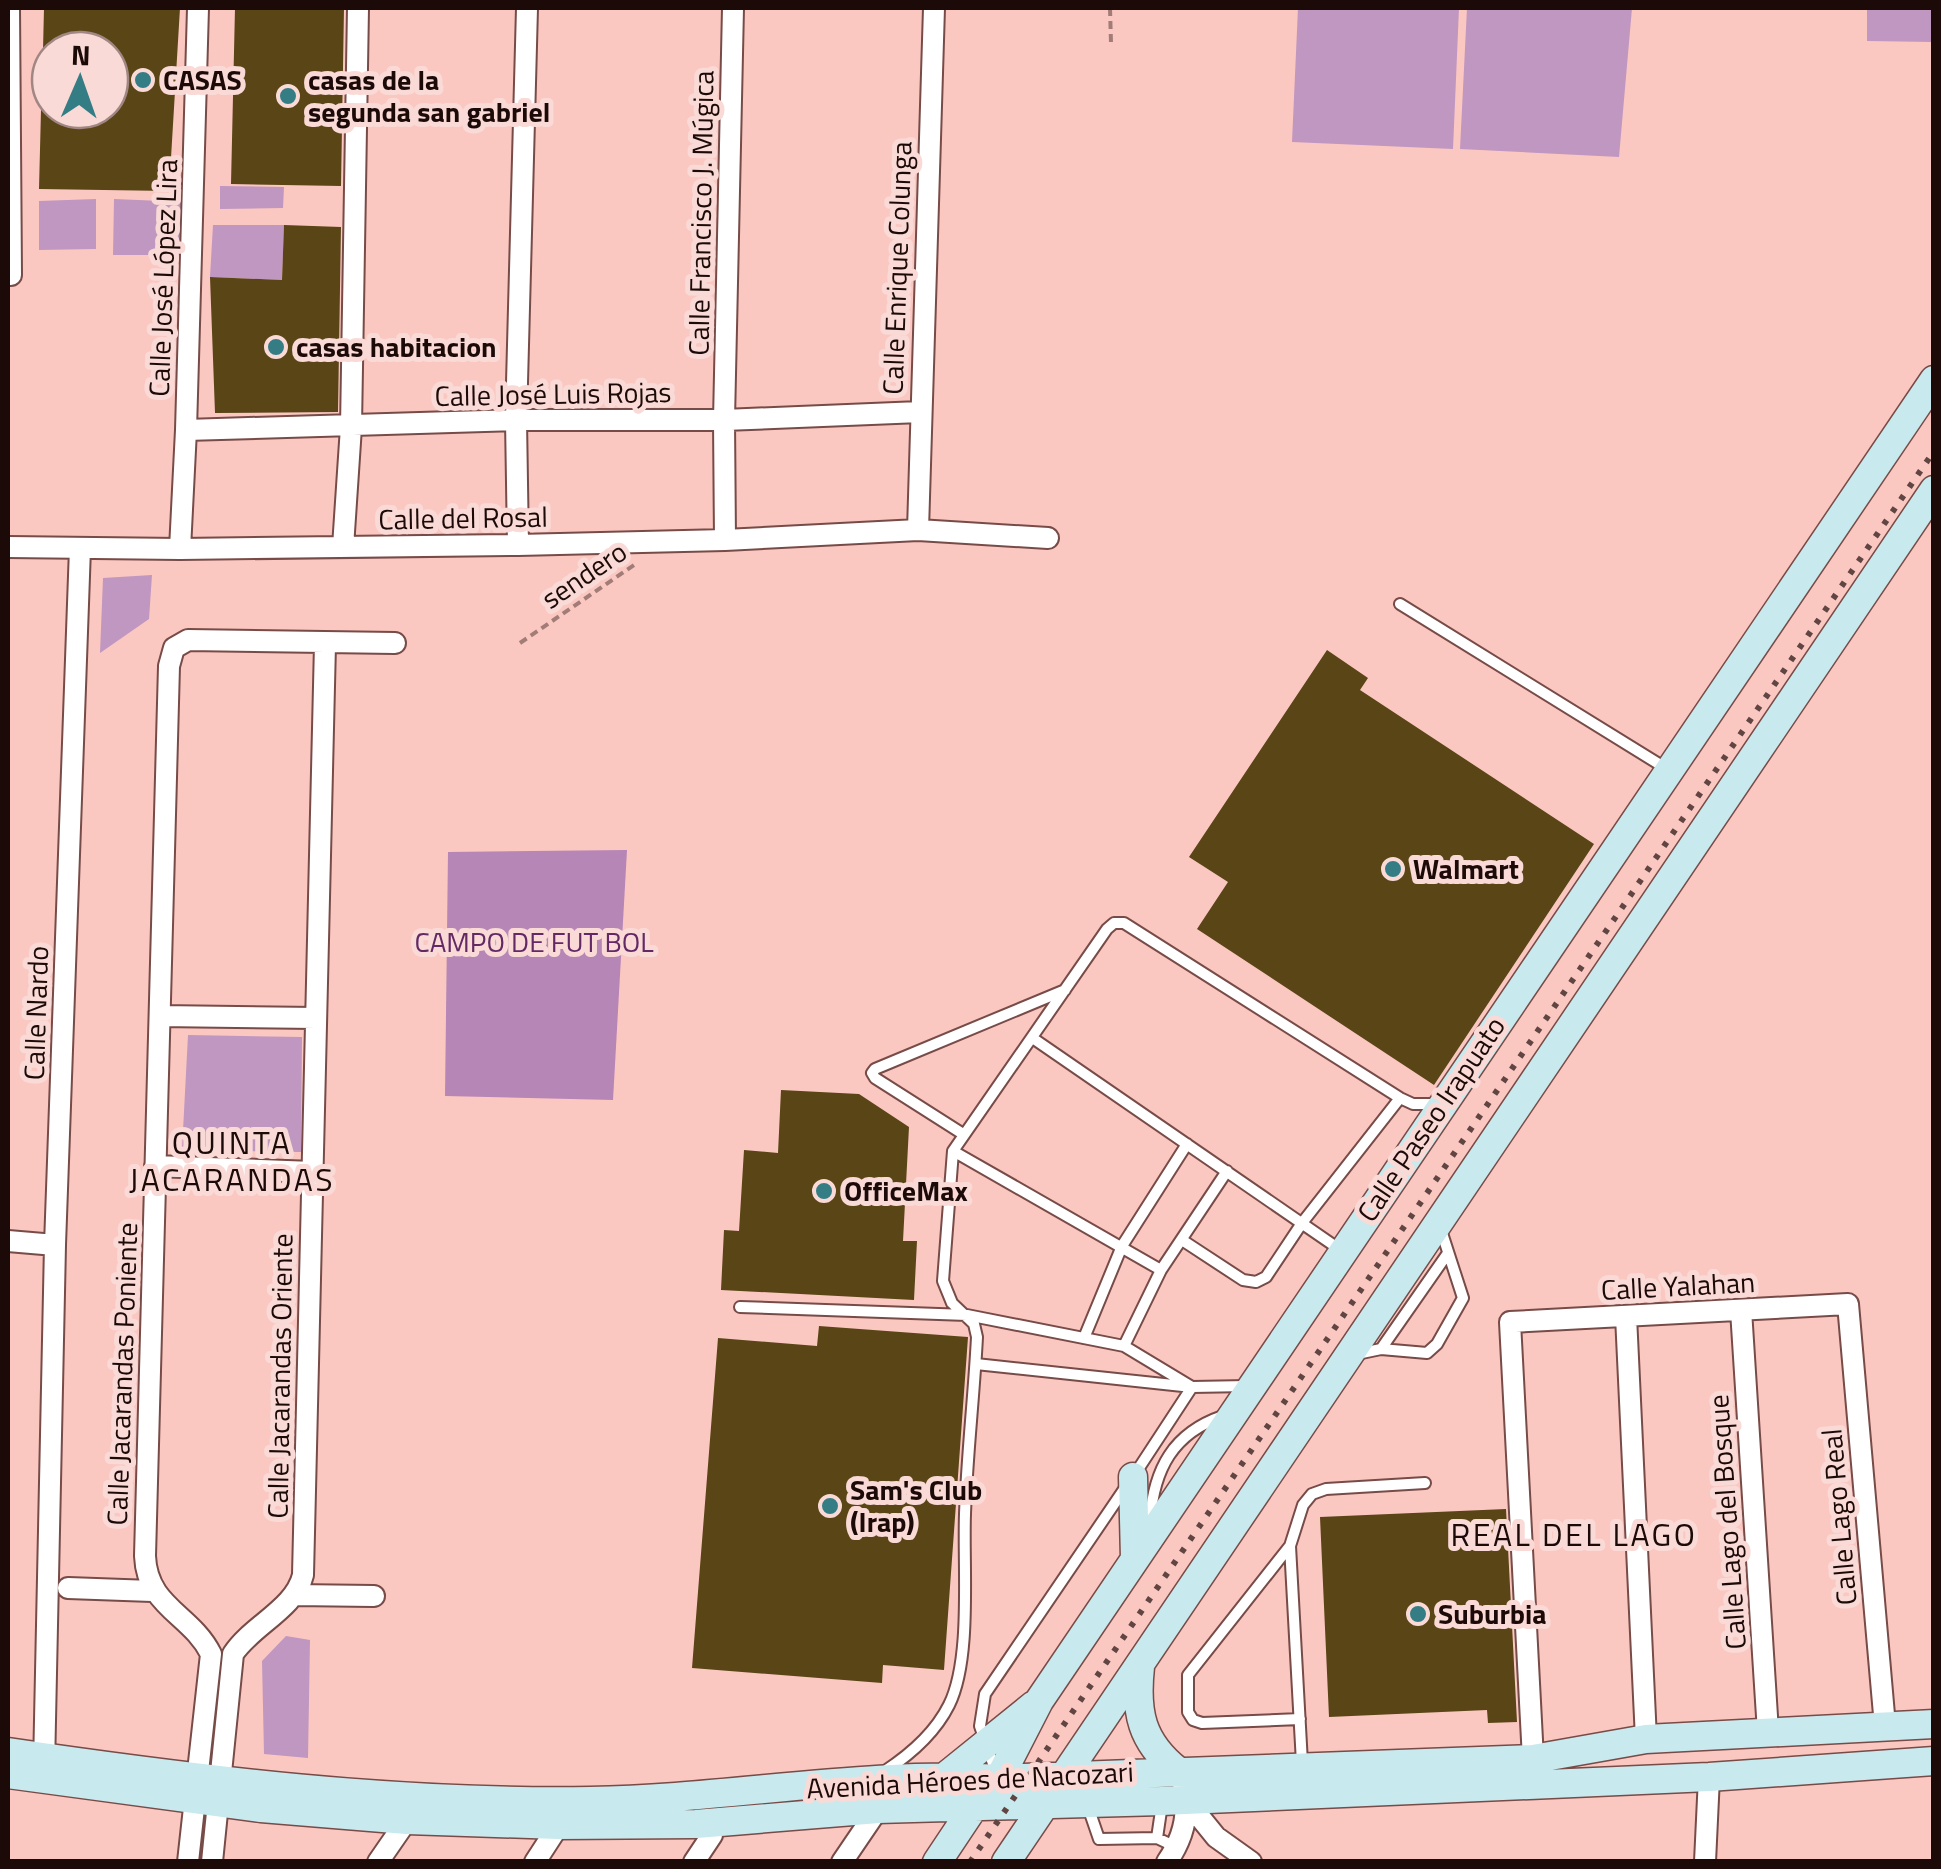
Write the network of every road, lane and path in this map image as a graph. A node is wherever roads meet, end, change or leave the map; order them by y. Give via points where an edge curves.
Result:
1 (10, 8) edge
2 (198, 8) edge
3 (358, 8) edge
4 (528, 8) edge
5 (733, 8) edge
6 (934, 8) edge
7 (1110, 8) edge
8 (1111, 43) dead end
9 (9, 275) edge
10 (1934, 380) edge
11 (920, 412) junction
12 (516, 420) junction
13 (724, 420) junction
14 (351, 427) junction
15 (186, 430) junction
16 (1934, 490) edge
17 (918, 530) junction
18 (1048, 538) dead end
19 (725, 540) junction
20 (670, 541) junction
21 (518, 545) junction
22 (8, 547) edge
23 (80, 548) junction
24 (343, 548) junction
25 (180, 550) junction
26 (1400, 604) dead end
27 (395, 643) dead end
28 (520, 643) dead end
29 (325, 644) junction
30 (1668, 770) junction
31 (1066, 990) junction
32 (160, 1016) junction
33 (316, 1018) junction
34 (1034, 1039) junction
35 (1400, 1098) junction
36 (1442, 1103) junction
37 (962, 1134) junction
38 (1187, 1144) junction
39 (953, 1151) junction
40 (155, 1166) junction
41 (312, 1172) junction
42 (1227, 1172) junction
43 (1438, 1222) junction
44 (1302, 1223) junction
45 (1182, 1240) junction
46 (8, 1241) edge
47 (55, 1245) junction
48 (1122, 1246) junction
49 (1342, 1251) junction
50 (1448, 1253) junction
51 (1161, 1270) junction
52 (1848, 1304) joint
53 (740, 1307) dead end
54 (1741, 1310) junction
55 (966, 1315) junction
56 (1626, 1316) junction
57 (1084, 1338) junction
58 (1124, 1346) junction
59 (1381, 1349) junction
60 (1347, 1356) junction
61 (976, 1364) junction
62 (1252, 1386) junction
63 (1192, 1388) junction
64 (1132, 1477) junction
65 (1426, 1483) dead end
66 (1290, 1546) junction
67 (1142, 1548) junction
68 (68, 1588) dead end
69 (152, 1591) junction
70 (294, 1595) junction
71 (374, 1596) dead end
72 (1140, 1662) junction
73 (1039, 1701) junction
74 (1300, 1718) junction
75 (1934, 1724) edge
76 (1885, 1726) junction
77 (1768, 1732) junction
78 (1646, 1739) junction
79 (985, 1744) junction
80 (8, 1752) edge
81 (1533, 1759) junction
82 (1934, 1761) edge
83 (1302, 1766) junction
84 (44, 1768) junction
85 (1178, 1772) junction
86 (8, 1774) edge
87 (1064, 1775) junction
88 (946, 1776) junction
89 (1709, 1777) junction
90 (999, 1779) junction
91 (867, 1782) junction
92 (208, 1790) junction
93 (1174, 1800) junction
94 (1086, 1803) junction
95 (1044, 1804) junction
96 (974, 1808) junction
97 (878, 1809) junction
98 (408, 1820) junction
99 (762, 1820) junction
100 (559, 1825) junction
101 (712, 1836) dead end
102 (1157, 1838) junction
103 (1172, 1854) edge
104 (188, 1862) edge
105 (212, 1862) edge
106 (378, 1862) edge
107 (536, 1862) edge
108 (694, 1862) edge
109 (842, 1862) edge
110 (937, 1862) edge
111 (1006, 1862) edge
112 (1252, 1862) edge
113 (1705, 1862) edge

1 - 9 street
2 - 15 street, Calle José López Lira
3 - 14 street
4 - 12 street
5 - 13 street, Calle Francisco J. Múgica
6 - 11 street, Calle Enrique Colunga
7 - 8 path
10 - 30 main road, Calle Paseo Irapuato
11 - 13 street, Calle José Luis Rojas
11 - 17 street, Calle Enrique Colunga
12 - 13 street, Calle José Luis Rojas
12 - 14 street, Calle José Luis Rojas
12 - 21 street
13 - 19 street, Calle Francisco J. Múgica
14 - 15 street, Calle José Luis Rojas
14 - 24 street
15 - 25 street, Calle José López Lira
16 - 43 main road
17 - 18 street, Calle del Rosal
17 - 19 street, Calle del Rosal
19 - 20 street, Calle del Rosal
20 - 21 street, Calle del Rosal
20 - 28 path, sendero
21 - 24 street, Calle del Rosal
22 - 23 street, Calle del Rosal
23 - 25 street, Calle del Rosal
23 - 47 street, Calle Nardo
24 - 25 street, Calle del Rosal
26 - 30 lane
27 - 29 street
29 - 32 street, Calle Jacarandas Poniente via 188,640 174,648
29 - 33 street, Calle Jacarandas Oriente
30 - 36 main road, Calle Paseo Irapuato
31 - 34 lane
31 - 35 lane via 1107,929 1124,923
31 - 37 lane via 872,1072
32 - 33 street
32 - 40 street, Calle Jacarandas Poniente
33 - 41 street, Calle Jacarandas Oriente
34 - 37 lane
34 - 38 lane
35 - 36 lane
35 - 44 lane
36 - 49 main road, Calle Paseo Irapuato
37 - 39 lane
38 - 42 lane
38 - 48 lane
39 - 48 lane
39 - 55 lane via 943,1281
40 - 41 street
40 - 69 street, Calle Jacarandas Poniente via 144,1556
41 - 70 street, Calle Jacarandas Oriente via 303,1574
42 - 44 lane
42 - 45 lane
43 - 50 lane
43 - 60 main road
44 - 45 lane via 1256,1282
44 - 49 lane
45 - 51 lane
46 - 47 street
47 - 84 street, Calle Nardo
48 - 51 lane
48 - 57 lane
49 - 62 main road, Calle Paseo Irapuato
50 - 59 lane
50 - 59 lane via 1464,1298 1437,1344 1427,1353
51 - 58 lane
52 - 54 street, Calle Yalahan
52 - 76 street, Calle Lago Real
53 - 55 lane
54 - 56 street, Calle Yalahan
54 - 77 street, Calle Lago del Bosque
55 - 57 lane
55 - 61 lane via 977,1337
56 - 78 street
56 - 81 street, Calle Yalahan via 1510,1322
57 - 58 lane
58 - 63 lane
59 - 60 lane
60 - 72 main road
61 - 63 lane
61 - 91 lane via 957,1681 950,1704 920,1745
62 - 63 lane
62 - 67 main road, Calle Paseo Irapuato
63 - 64 lane
64 - 67 main road
64 - 79 lane via 985,1694
65 - 66 lane via 1312,1494
66 - 74 lane
66 - 74 lane via 1188,1674 1188,1712 1202,1723
67 - 73 main road, Calle Paseo Irapuato
68 - 69 street
69 - 92 street via 211,1654
70 - 71 street
70 - 92 street via 232,1654
72 - 85 main road via 1142,1725
72 - 87 main road
73 - 79 main road
73 - 90 main road, Calle Paseo Irapuato
74 - 83 lane
75 - 76 main road, Avenida Héroes de Nacozari
76 - 77 main road, Avenida Héroes de Nacozari
77 - 78 main road, Avenida Héroes de Nacozari
78 - 81 main road, Avenida Héroes de Nacozari
79 - 88 main road
79 - 90 lane
80 - 84 main road, Avenida Héroes de Nacozari
81 - 83 main road, Avenida Héroes de Nacozari
82 - 89 main road, Avenida Héroes de Nacozari
83 - 85 main road, Avenida Héroes de Nacozari
84 - 86 main road, Avenida Héroes de Nacozari
84 - 92 main road, Avenida Héroes de Nacozari
85 - 87 main road, Avenida Héroes de Nacozari
85 - 93 street
87 - 90 main road, Avenida Héroes de Nacozari
87 - 95 main road
88 - 90 main road, Avenida Héroes de Nacozari
88 - 91 main road, Avenida Héroes de Nacozari
89 - 93 main road, Avenida Héroes de Nacozari
89 - 113 street
90 - 96 main road, Calle Paseo Irapuato
91 - 92 main road, Avenida Héroes de Nacozari via 591,1801
91 - 99 main road
92 - 98 main road, Avenida Héroes de Nacozari
92 - 104 street
92 - 105 street
93 - 94 main road, Avenida Héroes de Nacozari
93 - 102 lane
93 - 103 street via 1184,1826
93 - 112 street
94 - 95 main road, Avenida Héroes de Nacozari
94 - 102 lane via 1099,1839
95 - 96 main road, Avenida Héroes de Nacozari
95 - 111 main road
96 - 97 main road, Avenida Héroes de Nacozari
96 - 110 main road, Calle Paseo Irapuato
97 - 99 main road, Avenida Héroes de Nacozari
97 - 109 street
98 - 100 main road, Avenida Héroes de Nacozari
98 - 106 street
99 - 100 main road, Avenida Héroes de Nacozari
100 - 107 street
101 - 108 street
102 - 103 lane

